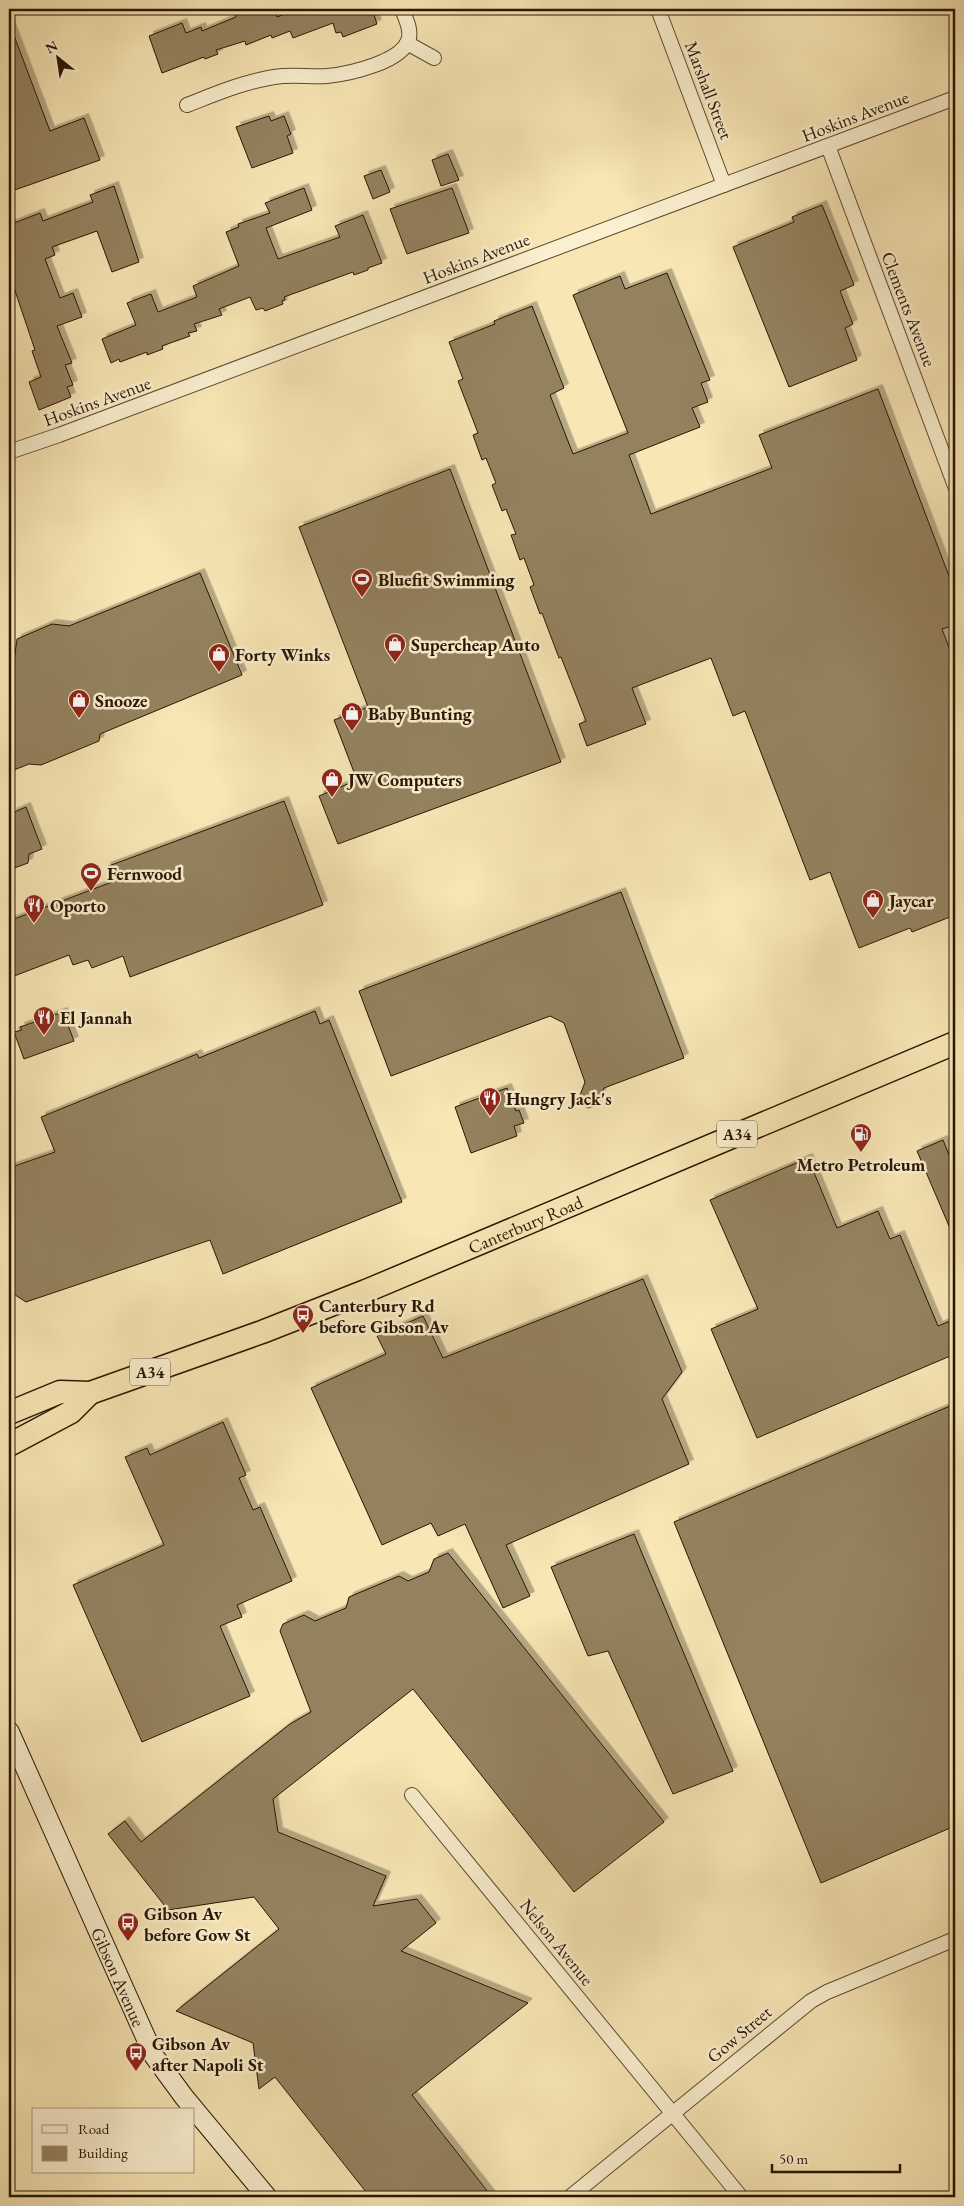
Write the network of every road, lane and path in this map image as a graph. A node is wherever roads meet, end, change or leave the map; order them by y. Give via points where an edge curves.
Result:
1 (402, 9) edge
2 (658, 9) edge
3 (407, 43) junction
4 (434, 58) dead end
5 (955, 98) edge
6 (187, 105) dead end
7 (828, 146) junction
8 (724, 185) junction
9 (9, 452) edge
10 (955, 486) edge
11 (955, 1043) edge
12 (90, 1393) junction
13 (9, 1401) edge
14 (35, 1402) junction
15 (9, 1413) edge
16 (9, 1445) edge
17 (9, 1731) edge
18 (412, 1795) dead end
19 (955, 1939) edge
20 (193, 2108) edge
21 (195, 2110) edge
22 (672, 2114) junction
23 (267, 2197) edge
24 (570, 2197) edge
25 (741, 2197) edge

1 - 3 street via 410,30
2 - 8 street, Marshall Street
3 - 4 street
3 - 6 street via 398,54 368,67 327,76 289,75 256,80
5 - 7 street, Hoskins Avenue
7 - 8 street, Hoskins Avenue
7 - 10 street, Clements Avenue
8 - 9 street, Hoskins Avenue
11 - 12 highway, Canterbury Road / A34 via 374,1288 253,1336
12 - 14 highway, Canterbury Road / A34 via 60,1392
12 - 16 highway, Canterbury Road / A34 via 70,1412
13 - 14 highway
14 - 15 highway, Canterbury Road / A34
17 - 20 main road, Gibson Avenue via 154,2056
18 - 22 street, Nelson Avenue
19 - 22 street, Gow Street via 811,2001
21 - 23 main road, Gibson Avenue
22 - 24 street, Gow Street
22 - 25 street, Nelson Avenue

